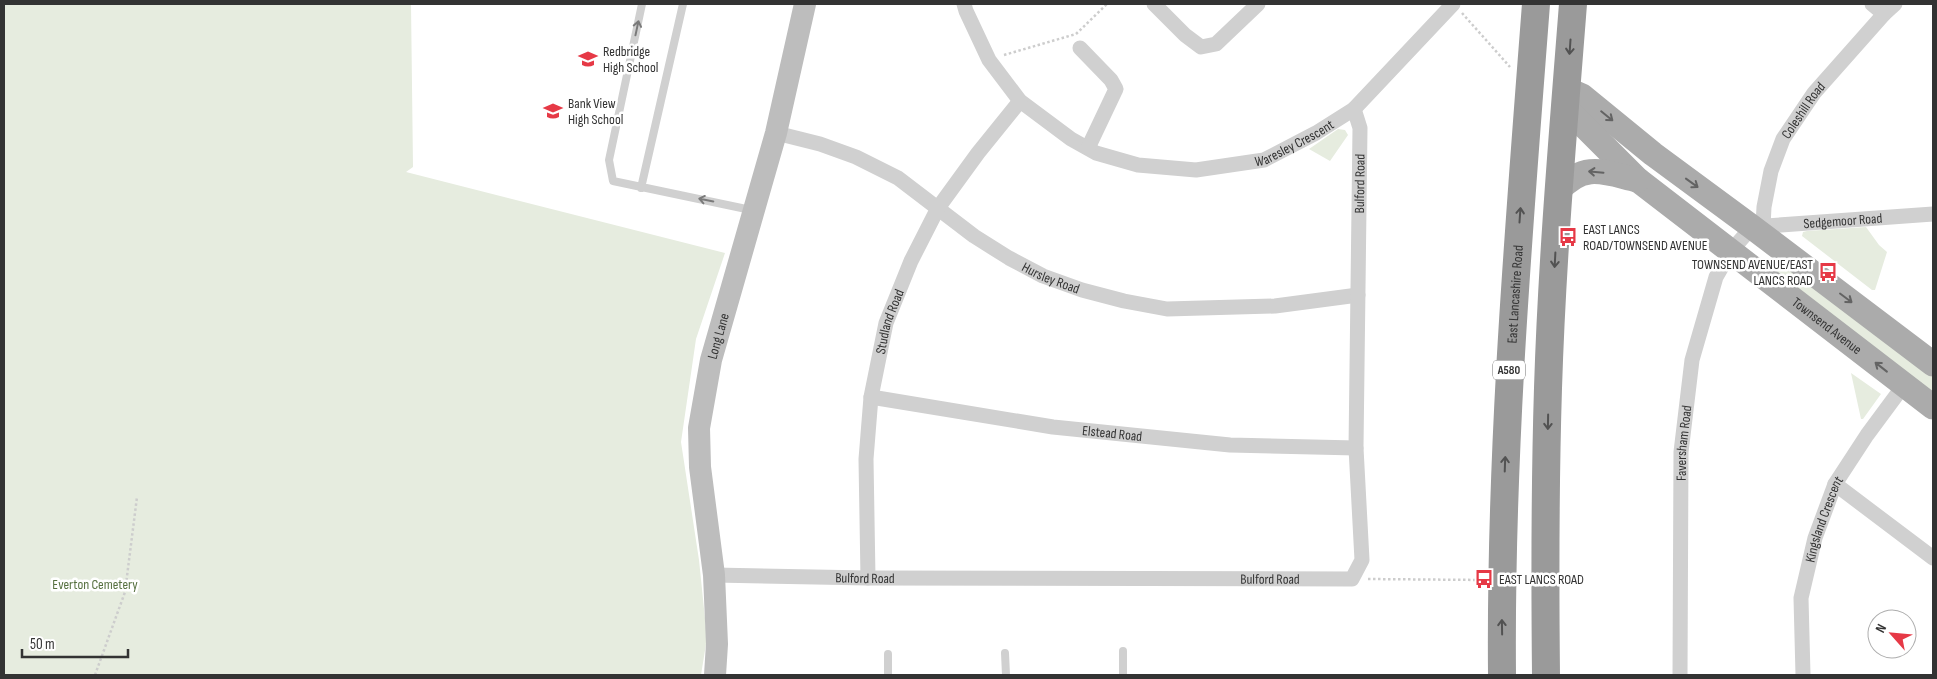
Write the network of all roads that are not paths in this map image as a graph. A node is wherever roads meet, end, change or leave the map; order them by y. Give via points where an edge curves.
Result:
1 (642, 4) edge
2 (683, 4) edge
3 (804, 4) edge
4 (964, 4) edge
5 (1154, 4) edge
6 (1258, 4) edge
7 (1536, 4) edge
8 (1573, 4) edge
9 (1872, 4) edge
10 (1457, 7) edge
11 (1889, 9) edge
12 (1080, 48) dead end
13 (1549, 89) junction
14 (1020, 101) junction
15 (1354, 109) junction
16 (776, 133) junction
17 (1088, 148) junction
18 (1638, 180) junction
19 (641, 188) junction
20 (1559, 190) junction
21 (938, 208) junction
22 (753, 210) junction
23 (1933, 214) edge
24 (1757, 226) junction
25 (1731, 251) junction
26 (1358, 295) junction
27 (1933, 364) edge
28 (1904, 385) junction
29 (871, 397) junction
30 (1933, 407) edge
31 (1356, 448) junction
32 (1835, 484) junction
33 (1933, 558) edge
34 (714, 575) junction
35 (868, 578) junction
36 (1123, 651) dead end
37 (1005, 653) dead end
38 (888, 654) dead end
39 (715, 675) edge
40 (888, 675) edge
41 (1006, 675) edge
42 (1123, 675) edge
43 (1502, 675) edge
44 (1546, 675) edge
45 (1680, 675) edge
46 (1803, 675) edge

19 -> 1 lane via 613,181 609,160
2 - 19 lane
3 - 16 street, Long Lane
4 - 14 street, Waresley Crescent via 989,60
5 - 6 street via 1201,47 1216,44
7 - 13 highway, East Lancashire Road / A580
8 -> 13 highway, East Lancashire Road / A580
9 - 11 street
10 - 15 street, Waresley Crescent
11 - 24 street, Coleshill Road via 1814,93 1783,139
12 - 17 street via 1112,80 1116,89
13 - 18 main road, Townsend Avenue
13 - 20 highway, East Lancashire Road / A580
13 -> 24 main road via 1582,96 1653,154
43 -> 13 highway, East Lancashire Road / A580 via 1501,580 1509,363 1527,123
14 - 17 street, Waresley Crescent
14 - 21 street, Studland Road
15 - 17 street, Waresley Crescent via 1264,160 1196,170 1138,165
15 - 26 street, Bulford Road via 1360,128
16 - 21 street, Hursley Road via 856,157 898,178
16 - 22 street, Long Lane
18 -> 20 main road via 1592,171 1581,172 1568,179
18 - 25 main road, Townsend Avenue
22 -> 19 lane
20 -> 44 highway, East Lancashire Road / A580 via 1548,387
21 - 26 street, Hursley Road via 974,236 1043,276 1124,302 1167,309 1275,306
21 - 29 street, Studland Road via 886,323
22 - 34 street, Long Lane via 711,360 699,428 700,467
23 - 24 street, Sedgemoor Road
24 - 25 street, Faversham Road
24 -> 27 main road
28 -> 25 main road, Townsend Avenue
25 - 45 street, Faversham Road via 1716,277 1692,360 1680,452
26 - 31 street, Bulford Road
28 - 30 main road, Townsend Avenue
28 - 32 street, Kingsland Crescent
29 - 31 street, Elstead Road via 1053,427 1230,445
29 - 35 street, Studland Road via 866,458
31 - 35 street, Bulford Road via 1362,560 1352,579
32 - 33 street
32 - 46 street, Kingsland Crescent via 1815,538 1801,598
34 - 35 street, Bulford Road
34 - 39 street, Long Lane
36 - 42 lane
37 - 41 lane
38 - 40 lane

